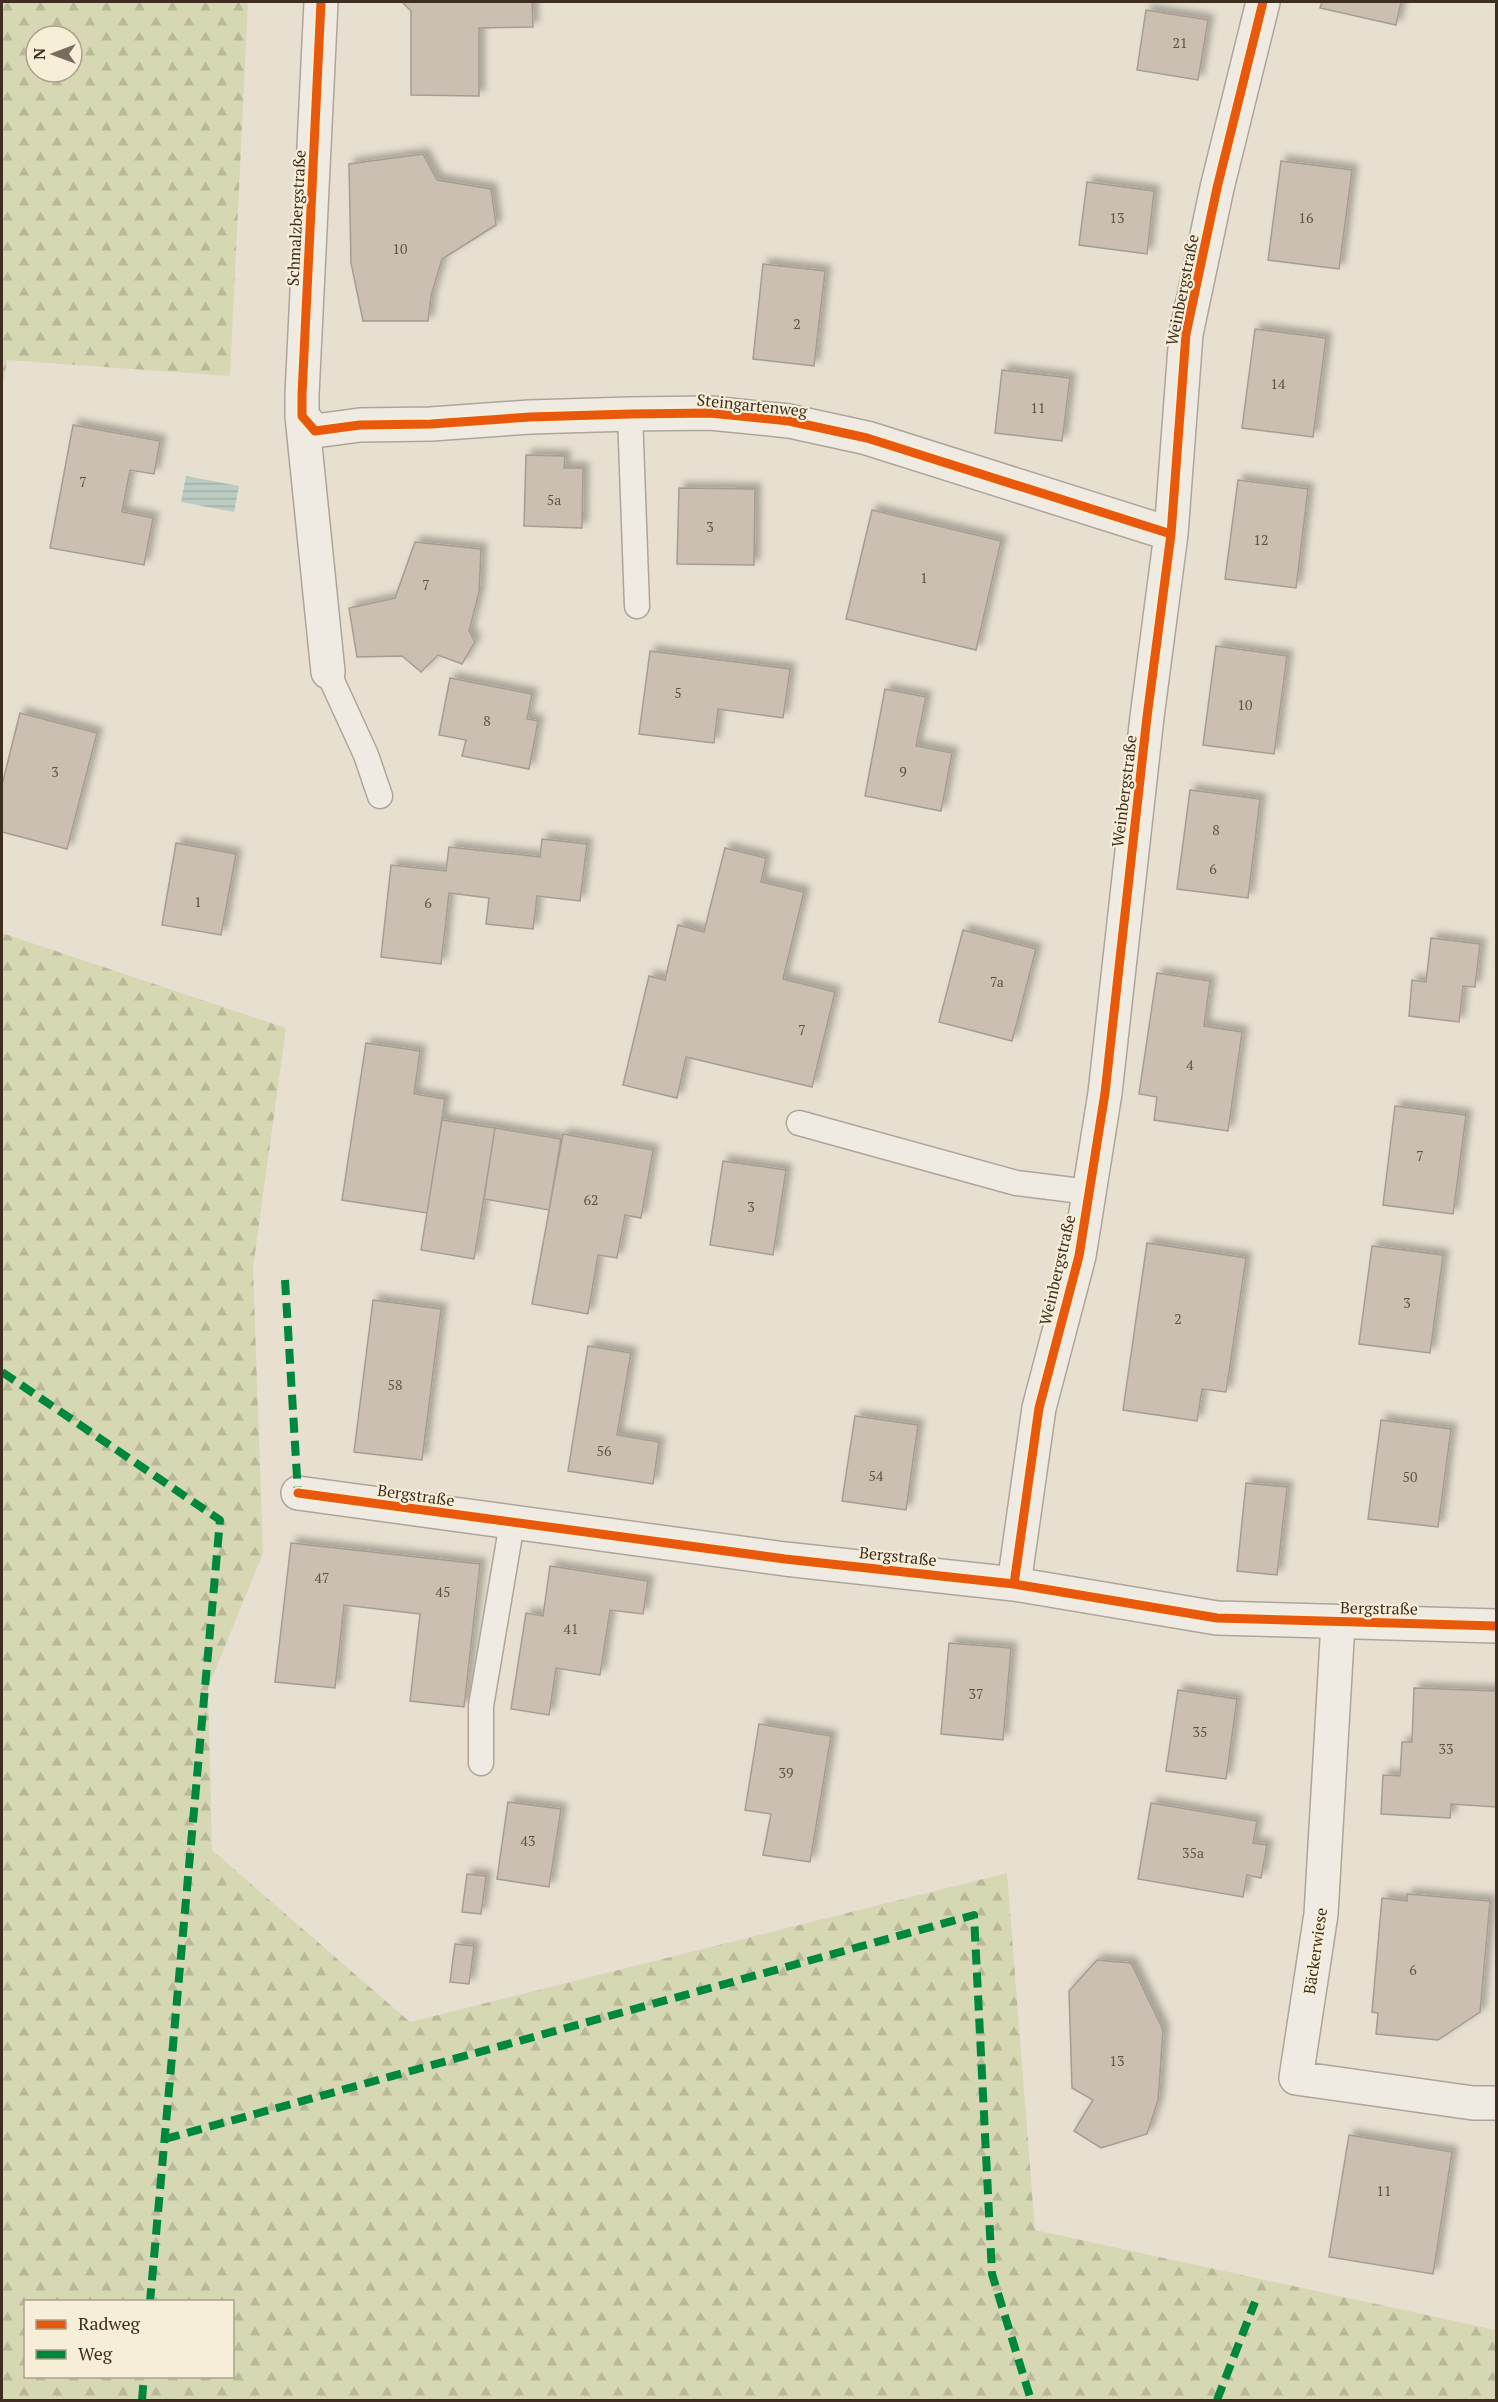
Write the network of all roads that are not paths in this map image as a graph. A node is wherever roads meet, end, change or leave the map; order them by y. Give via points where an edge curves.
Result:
1 (321, 2) edge
2 (1263, 2) edge
3 (630, 414) junction
4 (308, 423) junction
5 (1171, 534) junction
6 (637, 606) dead end
7 (328, 672) joint
8 (380, 796) dead end
9 (799, 1123) dead end
10 (1089, 1192) junction
11 (298, 1493) dead end
12 (512, 1523) junction
13 (1014, 1584) junction
14 (1338, 1623) junction
15 (1497, 1626) edge
16 (481, 1763) dead end
17 (1497, 2103) edge

1 - 4 street, Schmalzbergstraße
2 - 5 street, Weinbergstraße via 1186,334
3 - 4 street, Steingartenweg via 431,424
3 - 5 street, Steingartenweg via 710,413 789,421 867,438
3 - 6 lane
4 - 7 street, Schmalzbergstraße
5 - 10 street, Weinbergstraße via 1105,1093
7 - 8 lane
9 - 10 lane via 1016,1183
10 - 13 street, Weinbergstraße via 1079,1256 1039,1408
11 - 12 street, Bergstraße
12 - 13 street, Bergstraße
12 - 16 lane via 482,1706
13 - 14 street, Bergstraße via 1217,1618
14 - 15 street, Bergstraße
14 - 17 street, Bäckerwiese via 1321,1914 1296,2078

